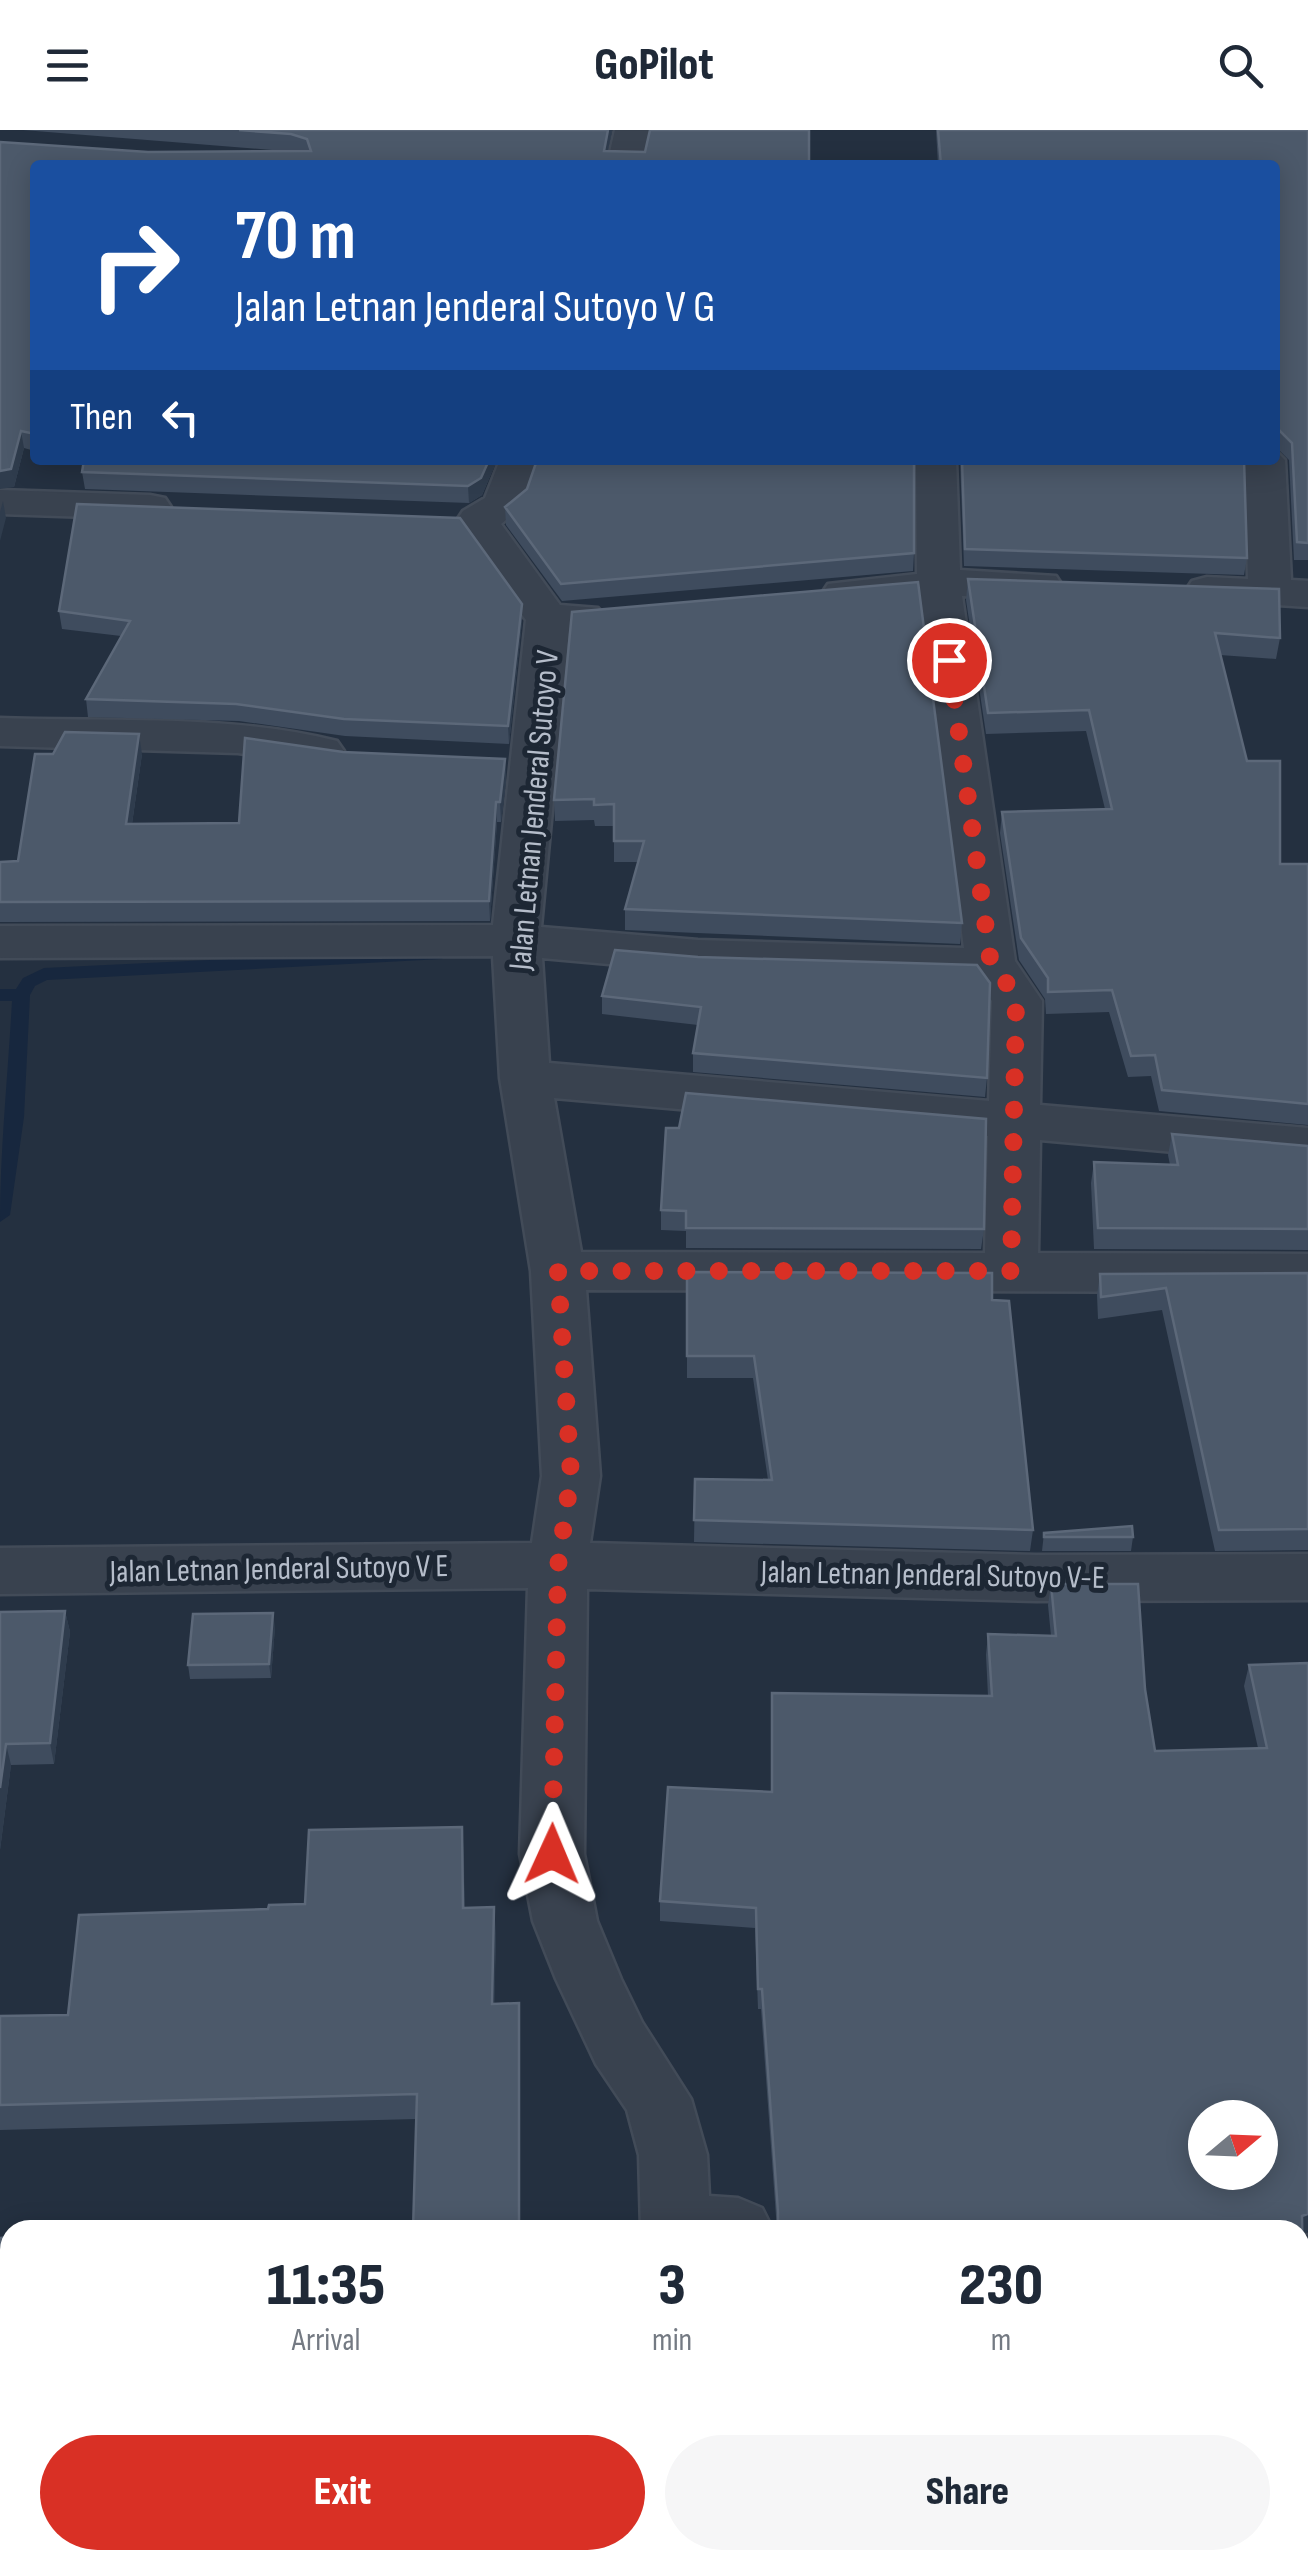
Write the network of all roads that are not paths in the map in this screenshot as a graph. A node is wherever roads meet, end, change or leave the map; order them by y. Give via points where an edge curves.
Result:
1 (633, 130) edge
2 (626, 160) edge
3 (518, 465) edge
4 (936, 465) edge
5 (1267, 465) edge
6 (0, 502) edge
7 (191, 508) edge
8 (939, 584) junction
9 (1071, 586) edge
10 (1171, 588) edge
11 (1289, 593) edge
12 (800, 597) edge
13 (623, 614) edge
14 (548, 619) junction
15 (0, 732) edge
16 (364, 755) edge
17 (516, 940) junction
18 (0, 942) edge
19 (991, 965) junction
20 (525, 1078) junction
21 (1012, 1118) junction
22 (1308, 1146) edge
23 (558, 1271) junction
24 (1011, 1271) junction
25 (1308, 1272) edge
26 (558, 1566) junction
27 (0, 1571) edge
28 (1308, 1577) edge
29 (693, 2220) edge

1 - 2 street
3 - 14 street via 502,505 459,519 489,542
4 - 8 street
5 - 11 street
6 - 7 street
8 - 9 street
8 - 12 street
8 - 19 street
10 - 11 street
13 - 14 street
14 - 17 street, Jalan Letnan Jenderal Sutoyo V via 515,762
15 - 16 street via 238,740
17 - 18 street
17 - 19 street via 698,956
17 - 20 street, Jalan Letnan Jenderal Sutoyo V
19 - 21 street via 1016,1002
20 - 21 street
20 - 23 street, Jalan Letnan Jenderal Sutoyo V
21 - 22 street
21 - 24 street
23 - 24 street
23 - 26 street, Jalan Letnan Jenderal Sutoyo V via 571,1476
24 - 25 street
26 - 27 street, Jalan Letnan Jenderal Sutoyo V E
26 - 28 street, Jalan Letnan Jenderal Sutoyo V-E
26 - 29 street, Jalan Letnan Jenderal Sutoyo V via 552,1854 565,1920 619,2042 657,2099

